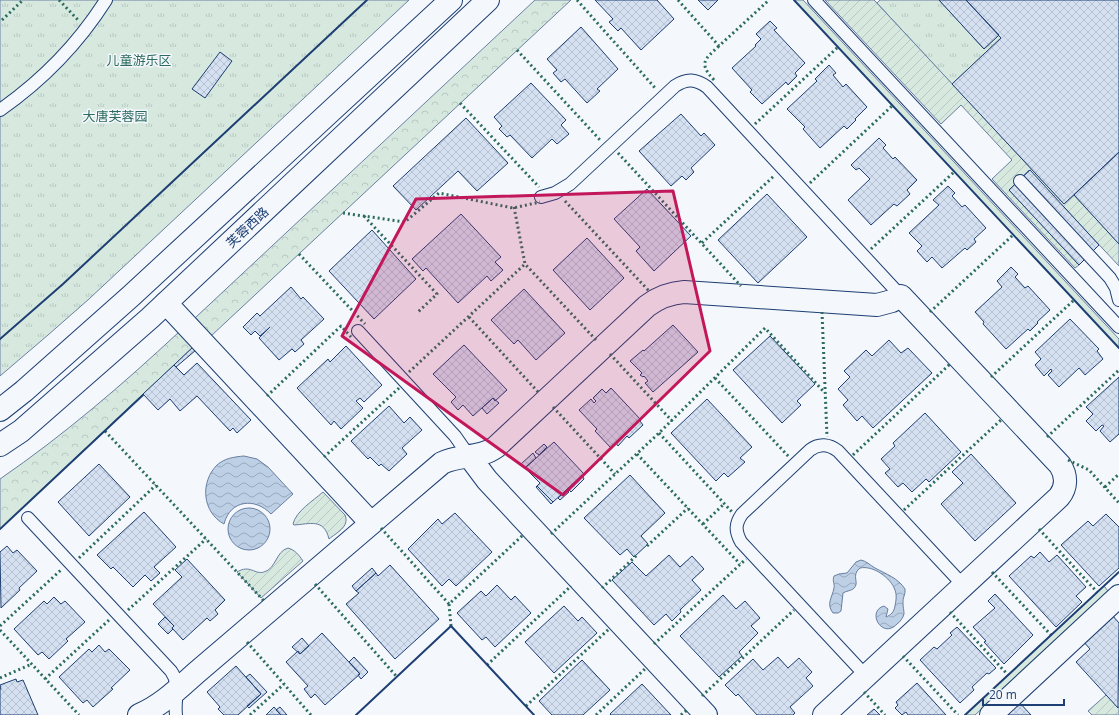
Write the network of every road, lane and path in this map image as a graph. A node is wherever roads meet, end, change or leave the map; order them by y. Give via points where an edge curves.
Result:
1 (106, 0) edge
2 (451, 0) edge
3 (488, 0) edge
4 (814, 0) edge
5 (0, 110) edge
6 (1020, 181) dead end
7 (541, 197) dead end
8 (901, 296) junction
9 (1119, 300) edge
10 (166, 303) junction
11 (1119, 327) edge
12 (358, 331) dead end
13 (0, 410) edge
14 (0, 445) edge
15 (470, 456) junction
16 (28, 518) dead end
17 (371, 523) junction
18 (963, 585) junction
19 (1119, 596) edge
20 (866, 676) junction
21 (177, 690) junction
22 (139, 715) edge
23 (176, 715) edge
24 (706, 715) edge
25 (824, 715) edge
26 (991, 715) edge

1 - 5 lane via 61,59 36,83
2 - 13 street via 125,301
3 - 10 street, 芙蓉西路
4 - 11 lane
6 - 9 lane via 1110,278
7 - 8 lane via 565,188 675,86 683,81 699,82 707,87
8 - 15 street via 877,305 684,292 664,295 647,306 496,447 485,453
8 - 18 street via 1060,465 1065,477 1065,486 1058,497
10 - 14 street, 芙蓉西路 via 21,431
10 - 17 street
12 - 15 lane via 456,436
15 - 17 street via 449,459 442,463
15 - 24 street via 487,480
16 - 21 lane via 171,671
17 - 21 street
18 - 20 street
18 - 20 lane via 835,449 828,445 813,448 742,514 736,527 741,542
19 - 26 street
20 - 25 street
21 - 22 street via 161,704
21 - 23 lane

